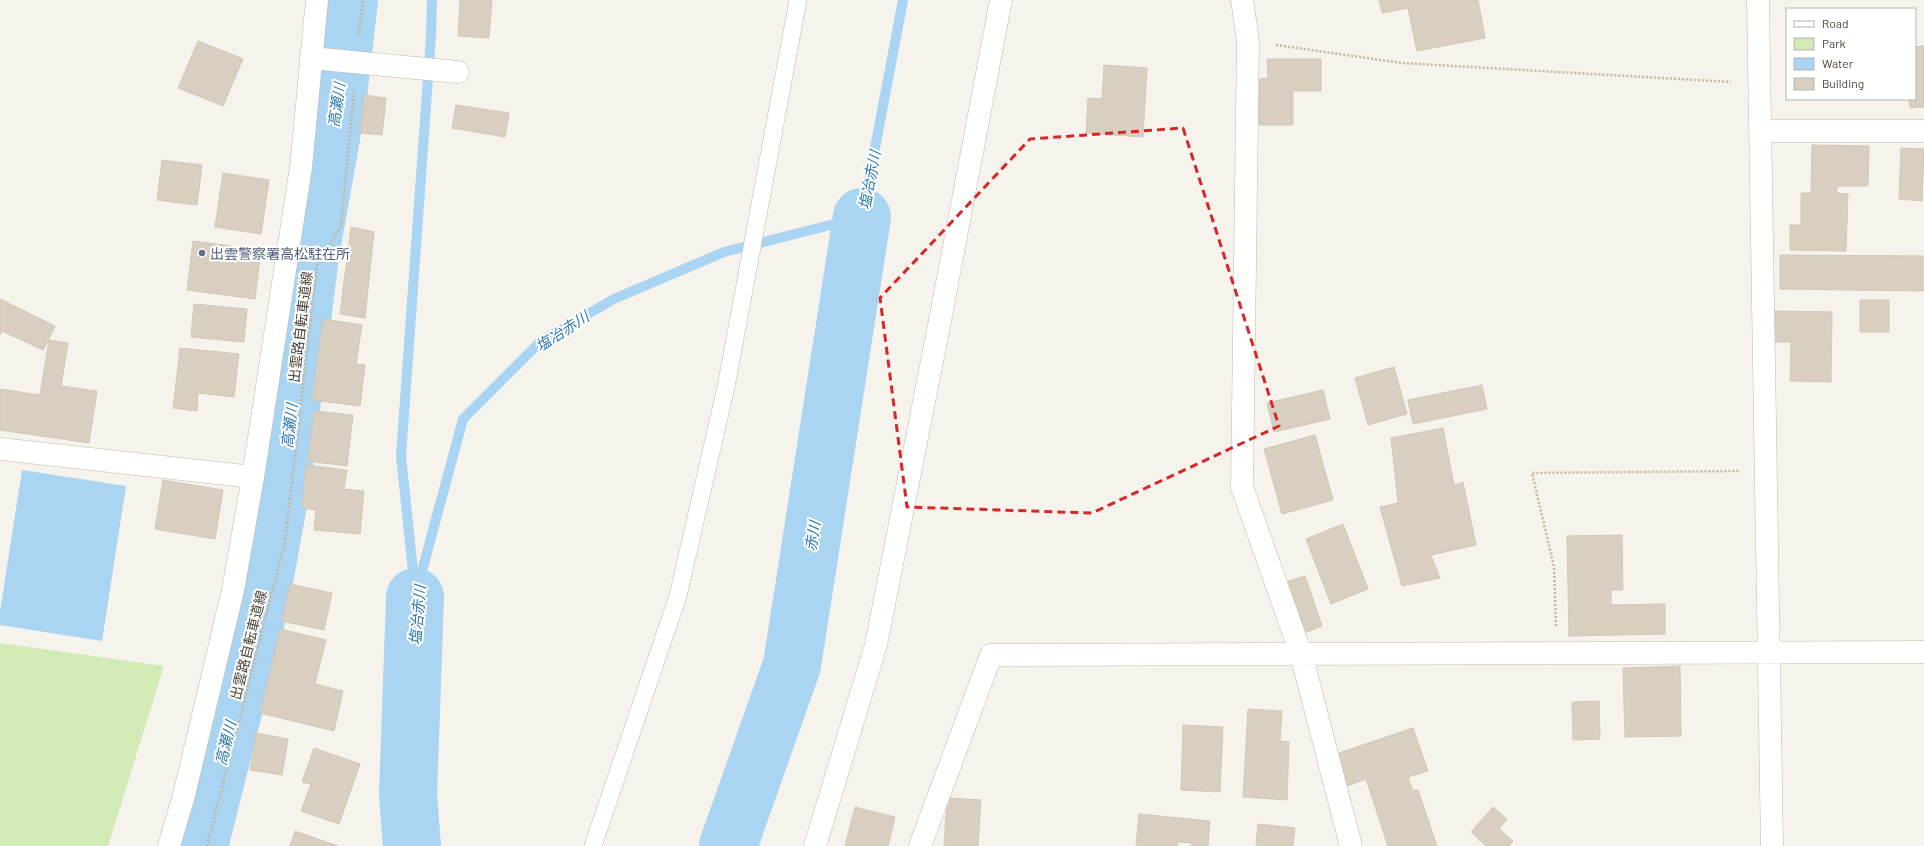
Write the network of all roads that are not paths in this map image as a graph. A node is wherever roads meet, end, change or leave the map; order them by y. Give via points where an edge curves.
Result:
1 (317, 0) edge
2 (798, 0) edge
3 (1001, 0) edge
4 (1242, 0) edge
5 (1758, 0) edge
6 (311, 58) junction
7 (458, 72) dead end
8 (1761, 131) junction
9 (1924, 131) edge
10 (0, 449) edge
11 (253, 478) junction
12 (1924, 652) edge
13 (1301, 654) junction
14 (1770, 654) junction
15 (169, 846) edge
16 (594, 846) edge
17 (815, 846) edge
18 (920, 846) edge
19 (1351, 846) edge
20 (1772, 846) edge

1 - 6 street
2 - 16 lane via 726,387 678,596
3 - 17 street via 876,645
4 - 13 street via 1248,41 1242,487
5 - 8 street
6 - 7 street
6 - 11 street via 301,167
8 - 9 street
8 - 14 street
10 - 11 street
11 - 15 street via 233,590 184,795
12 - 14 street
13 - 14 street
13 - 18 street via 991,655
13 - 19 street
14 - 20 street

